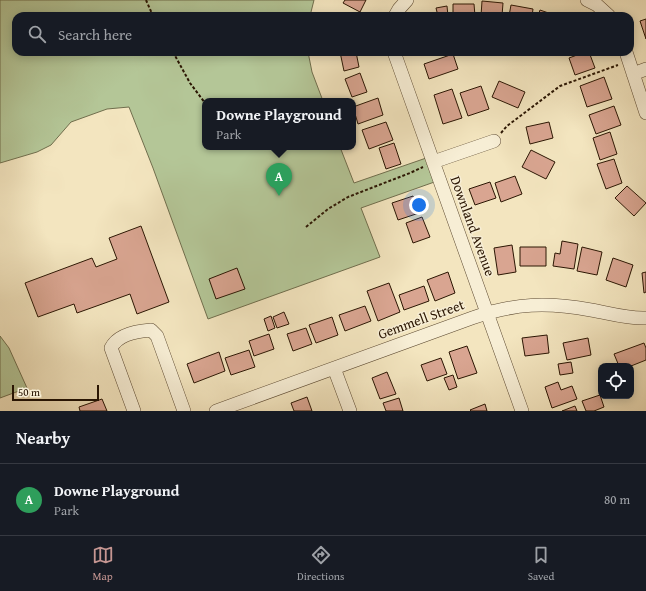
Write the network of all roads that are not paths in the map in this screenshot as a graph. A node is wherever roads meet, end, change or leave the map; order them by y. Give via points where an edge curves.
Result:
1 (407, 0) edge
2 (587, 0) edge
3 (398, 12) edge
4 (605, 12) edge
5 (395, 56) edge
6 (627, 56) edge
7 (646, 69) edge
8 (633, 74) junction
9 (646, 113) edge
10 (494, 141) road end
11 (433, 162) junction
12 (487, 313) junction
13 (646, 318) edge
14 (334, 368) junction
15 (134, 411) edge
16 (184, 411) edge
17 (216, 411) edge
18 (350, 411) edge
19 (522, 411) edge

1 - 3 street
2 - 4 street
5 - 11 street, Downland Avenue
6 - 8 street
7 - 8 street
8 - 9 street
10 - 11 street
11 - 12 street, Downland Avenue
12 - 13 street, Gemmell Street via 547,304
12 - 14 street, Gemmell Street
12 - 19 street, Downland Avenue
14 - 17 street, Gemmell Street
14 - 18 street
15 - 16 street via 112,348 121,338 138,331 151,330 157,336

